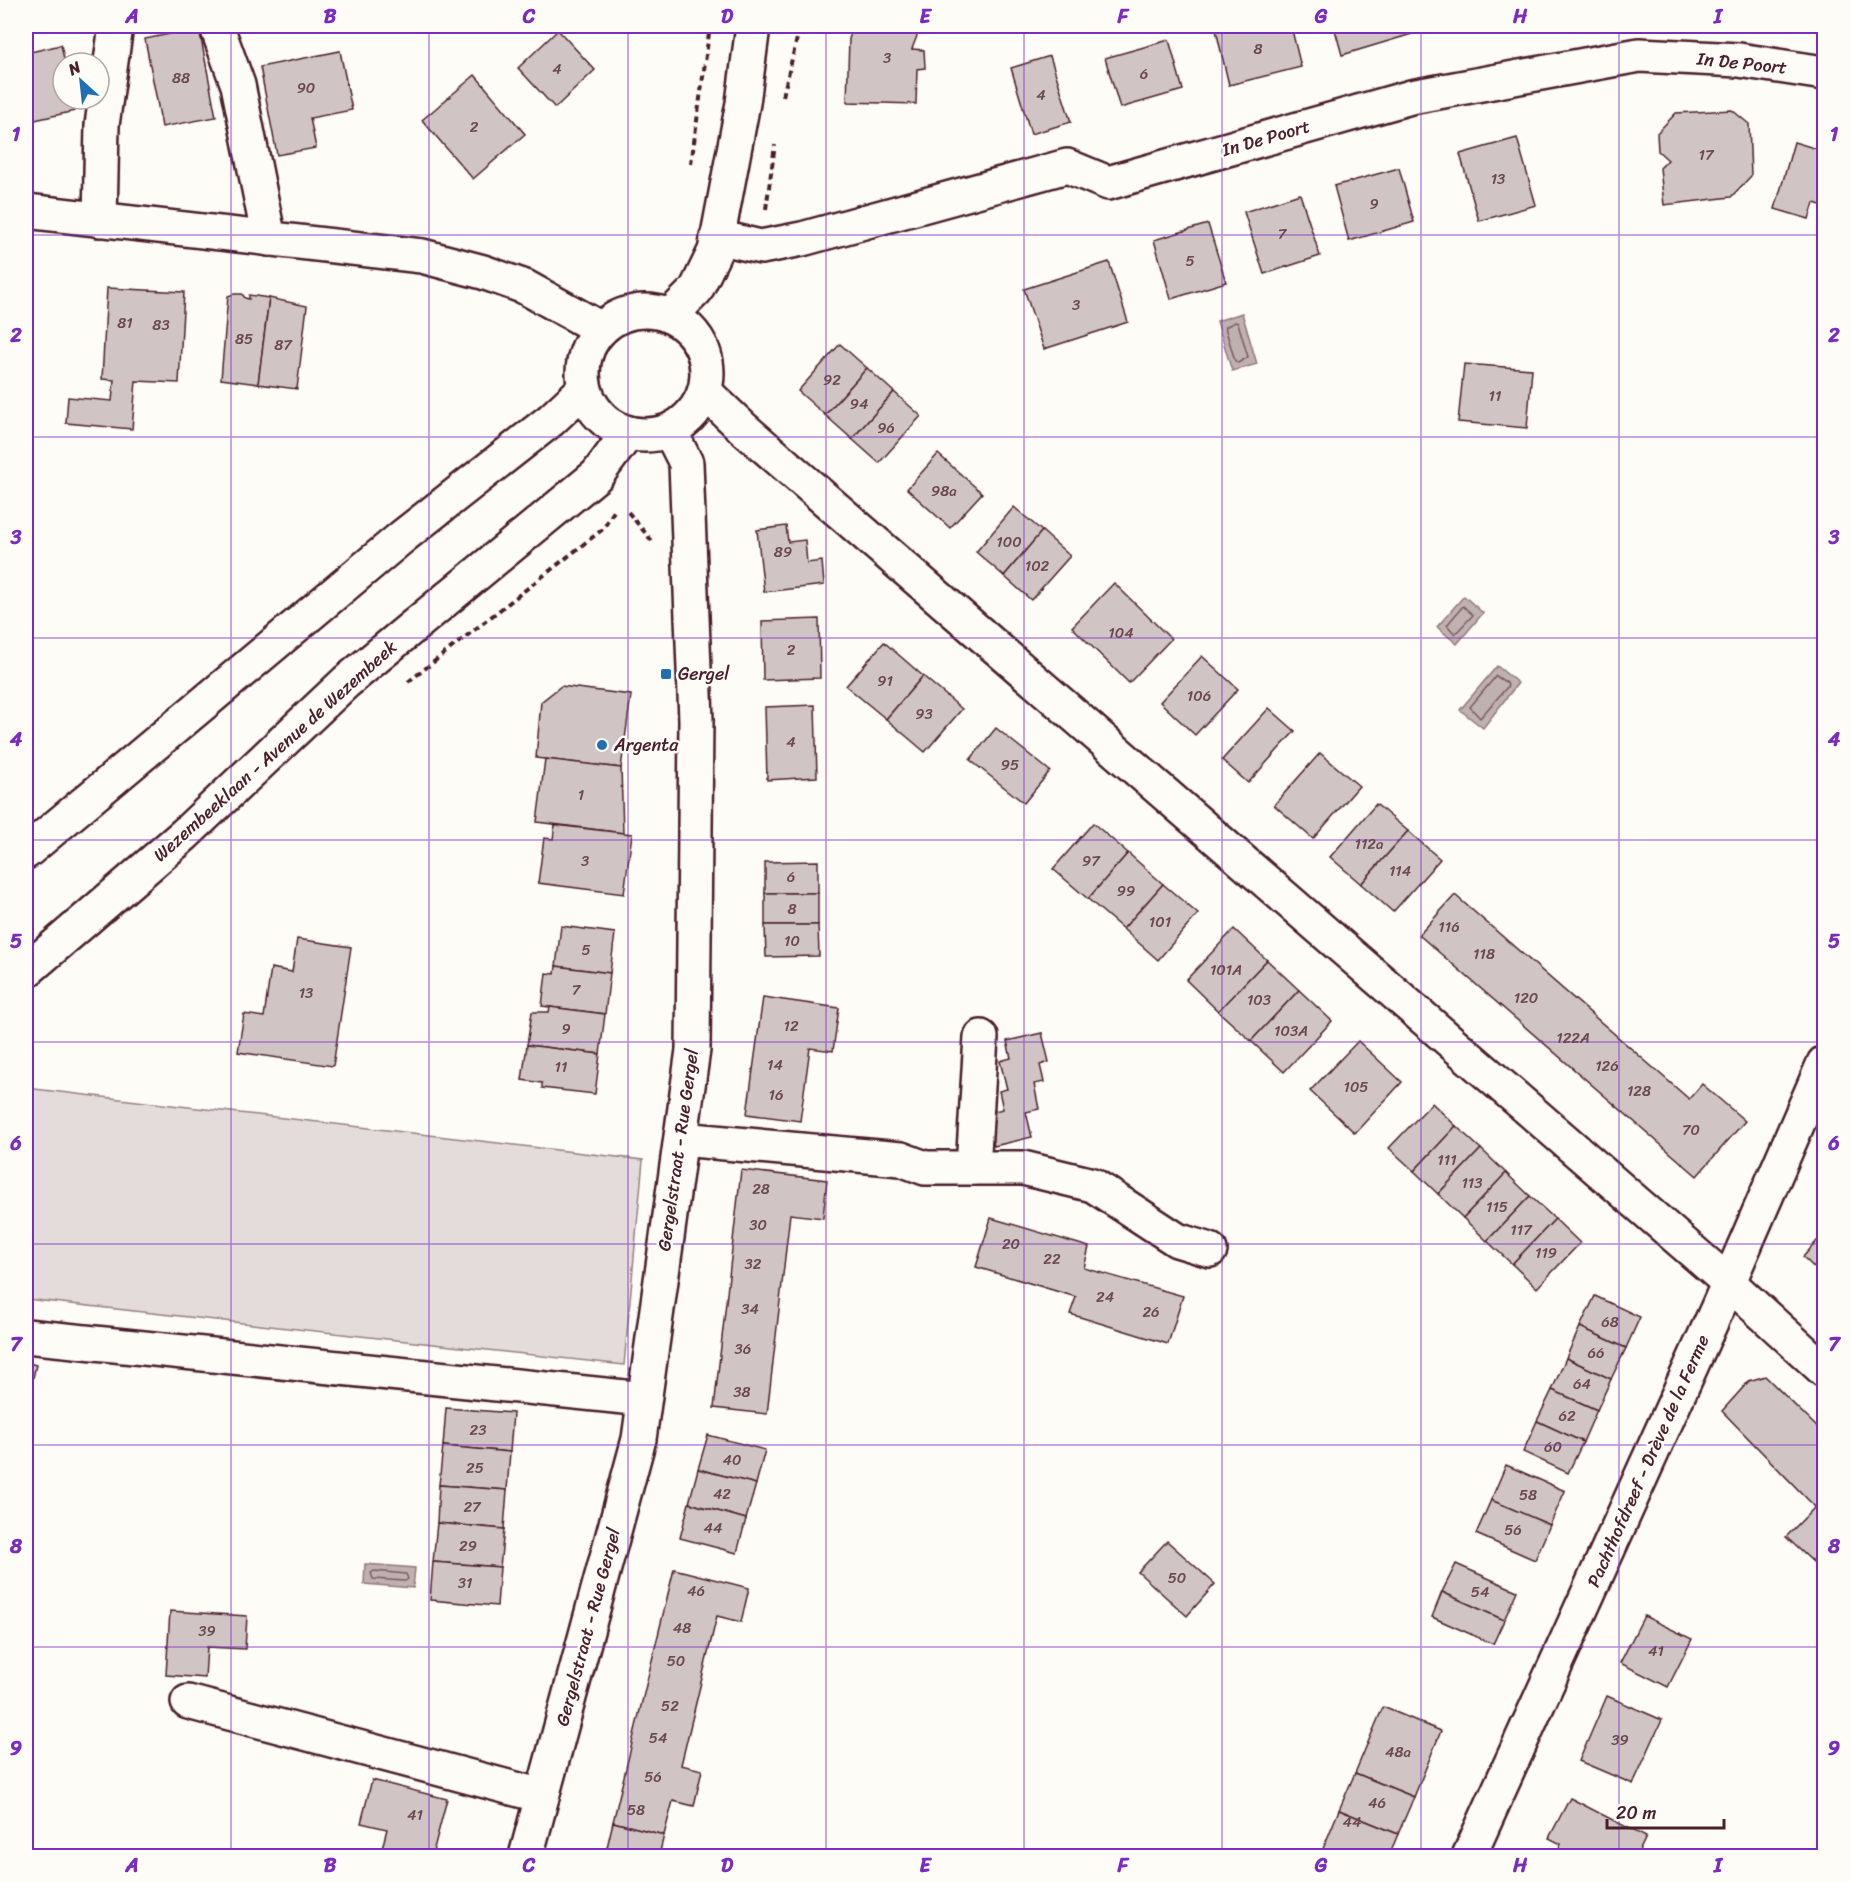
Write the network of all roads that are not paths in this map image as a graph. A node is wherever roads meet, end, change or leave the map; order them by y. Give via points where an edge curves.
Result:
1 (116, 26) edge
2 (753, 26) edge
3 (218, 30) dead end
4 (1824, 72) edge
5 (26, 211) edge
6 (100, 220) junction
7 (717, 237) junction
8 (269, 239) junction
9 (670, 316) junction
10 (601, 329) junction
11 (584, 389) junction
12 (705, 392) junction
13 (670, 431) junction
14 (628, 433) junction
15 (26, 852) edge
16 (26, 971) edge
17 (981, 1037) dead end
18 (1824, 1064) edge
19 (681, 1139) junction
20 (973, 1168) junction
21 (1210, 1250) dead end
22 (1728, 1282) junction
23 (26, 1336) edge
24 (1824, 1370) edge
25 (644, 1399) junction
26 (188, 1702) dead end
27 (542, 1796) junction
28 (526, 1857) edge
29 (1469, 1857) edge

1 - 6 street via 102,125
2 - 7 street
3 - 8 street via 238,85
4 - 7 street, In De Poort via 1739,60 1639,56 1411,97 1108,183 1066,166 761,247
5 - 6 street
6 - 8 street
7 - 9 street via 715,251 696,290
8 - 10 street via 422,256 483,272 525,287
9 - 10 street via 640,311 619,316
9 - 12 street via 693,333 704,351 708,371
10 - 11 street via 588,347
11 - 14 street via 593,409 608,424
11 - 15 street
12 - 13 street via 692,415
12 - 22 street
13 - 14 street via 649,436
13 - 19 street, Gergelstraat - Rue Gergel via 686,463 696,720 693,1050
14 - 16 street, Wezembeeklaan - Avenue de Wezembeek via 597,475 346,682 185,834
17 - 20 street
18 - 22 street, Pachthofdreef - Drève de la Ferme
19 - 20 street via 901,1159 925,1168
19 - 25 street, Gergelstraat - Rue Gergel
20 - 21 street via 1023,1168 1093,1185 1177,1240
22 - 24 street
22 - 29 street, Pachthofdreef - Drève de la Ferme
23 - 25 street
25 - 27 street, Gergelstraat - Rue Gergel via 639,1439
26 - 27 street
27 - 28 street, Gergelstraat - Rue Gergel

